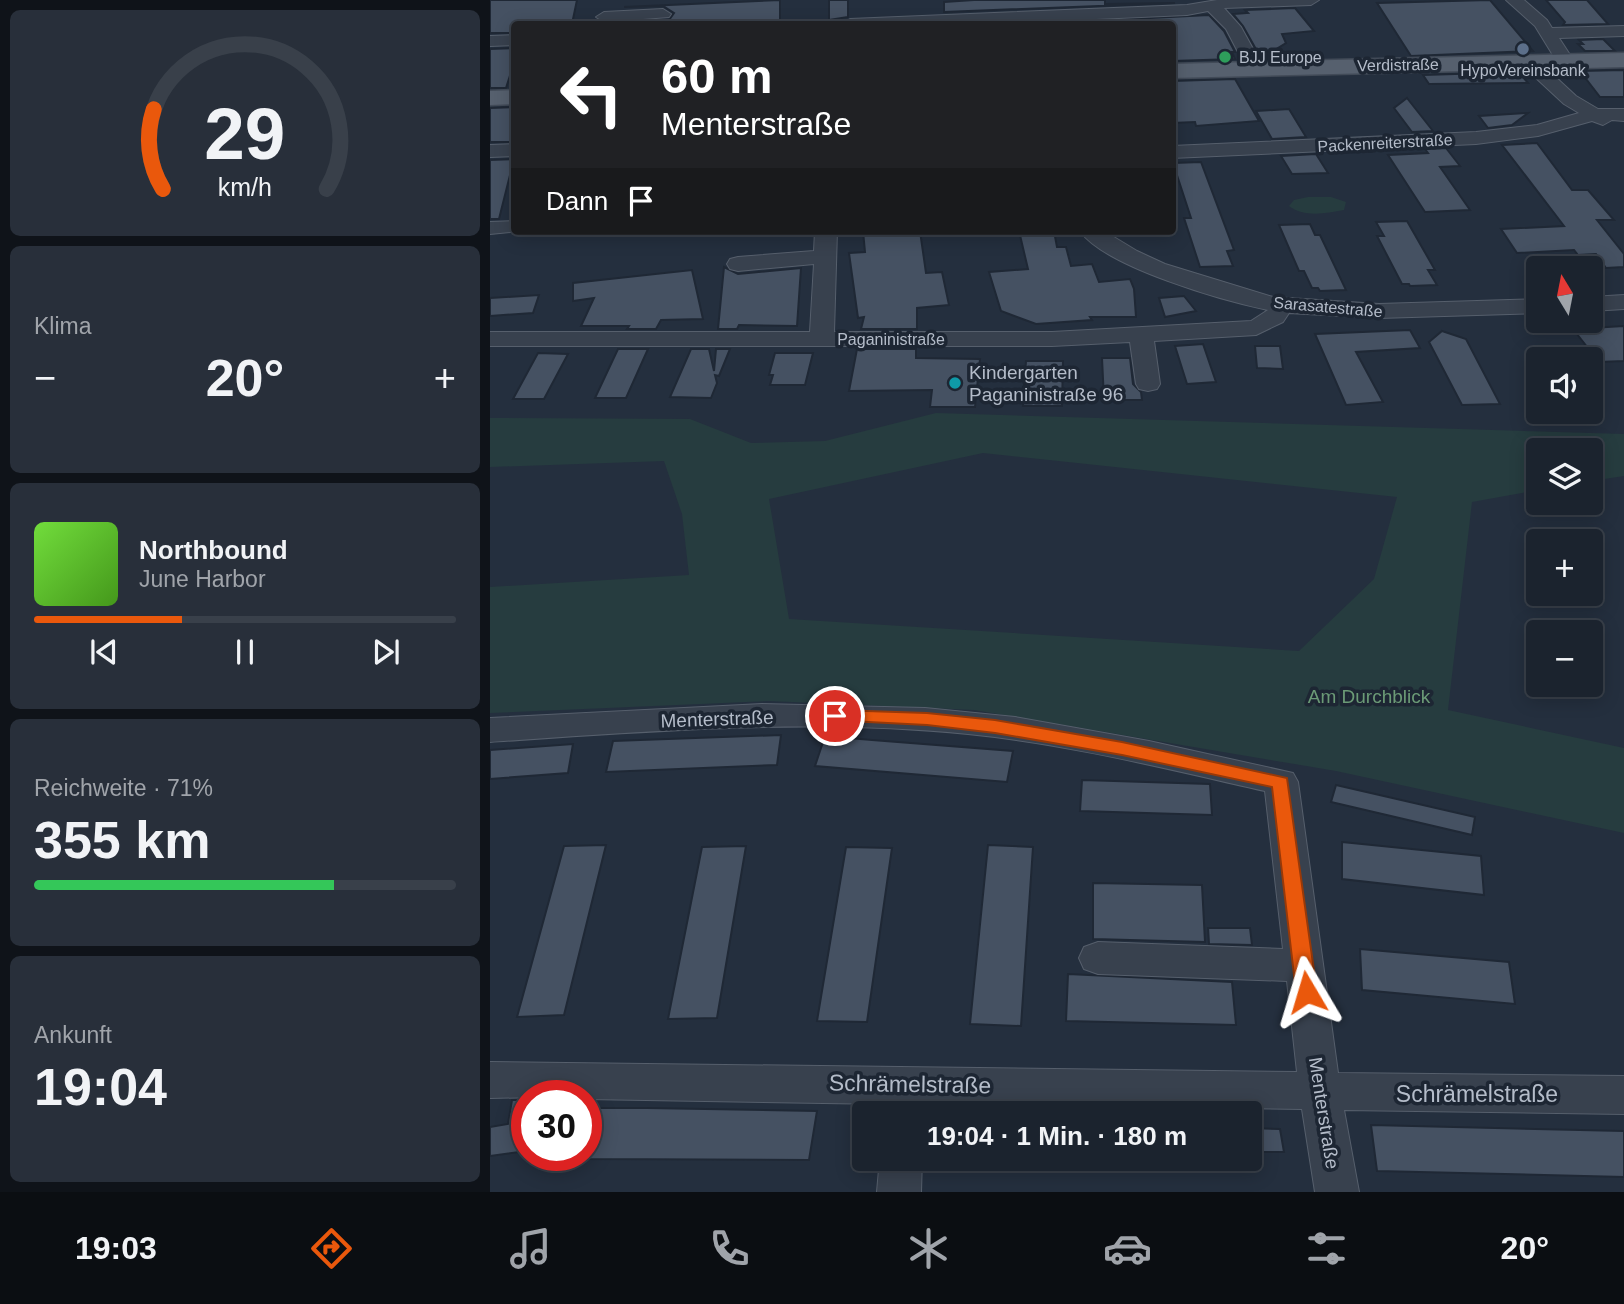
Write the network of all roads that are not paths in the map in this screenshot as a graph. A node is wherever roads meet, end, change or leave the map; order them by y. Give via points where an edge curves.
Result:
1 (1304, 0) edge
2 (1311, 0) edge
3 (1514, 0) edge
4 (1212, 6) junction
5 (604, 14) edge
6 (663, 14) dead end
7 (869, 20) edge
8 (1548, 33) junction
9 (1622, 33) edge
10 (511, 40) edge
11 (490, 41) edge
12 (1624, 60) edge
13 (1565, 61) junction
14 (1529, 62) junction
15 (1255, 69) junction
16 (1176, 71) edge
17 (511, 97) edge
18 (490, 98) edge
19 (1595, 114) junction
20 (1624, 115) edge
21 (1624, 131) edge
22 (511, 150) edge
23 (490, 151) edge
24 (1176, 152) edge
25 (511, 227) edge
26 (490, 228) edge
27 (826, 235) edge
28 (1097, 235) edge
29 (825, 257) junction
30 (738, 264) dead end
31 (1624, 302) edge
32 (1603, 303) edge
33 (1282, 305) junction
34 (1526, 306) edge
35 (1142, 334) junction
36 (490, 339) edge
37 (822, 339) junction
38 (1148, 384) dead end
39 (490, 730) edge
40 (1098, 958) dead end
41 (1304, 967) junction
42 (490, 1080) edge
43 (1320, 1093) junction
44 (1624, 1095) edge
45 (906, 1098) edge
46 (900, 1171) edge
47 (899, 1192) edge
48 (1337, 1192) edge

1 - 2 street
1 - 4 street
3 - 8 street
4 - 7 street via 1004,19
4 - 15 street via 1233,27
5 - 6 street
8 - 9 street
8 - 13 street
10 - 11 street
12 - 13 main road, Verdistraße
13 - 14 main road, Verdistraße
14 - 15 main road, Verdistraße
14 - 19 street via 1570,100
15 - 16 main road, Verdistraße
17 - 18 main road
19 - 20 street
19 - 21 street
19 - 24 street, Packenreiterstraße via 1538,130 1476,138
22 - 23 street
25 - 26 street
27 - 29 street
28 - 33 street, Sarasatestraße via 1127,255 1178,276
29 - 30 street
29 - 37 street
31 - 32 street
33 - 34 street, Sarasatestraße via 1379,312
33 - 35 street, Paganinistraße via 1275,317 1256,328
35 - 37 street, Paganinistraße via 1052,339
35 - 38 street
36 - 37 street, Paganinistraße
39 - 41 street, Menterstraße via 751,717 927,719 1122,748 1281,782
40 - 41 street
41 - 43 street, Menterstraße
42 - 45 street, Schrämelstraße
43 - 44 street, Schrämelstraße
43 - 45 street, Schrämelstraße
43 - 48 street, Menterstraße
46 - 47 street

